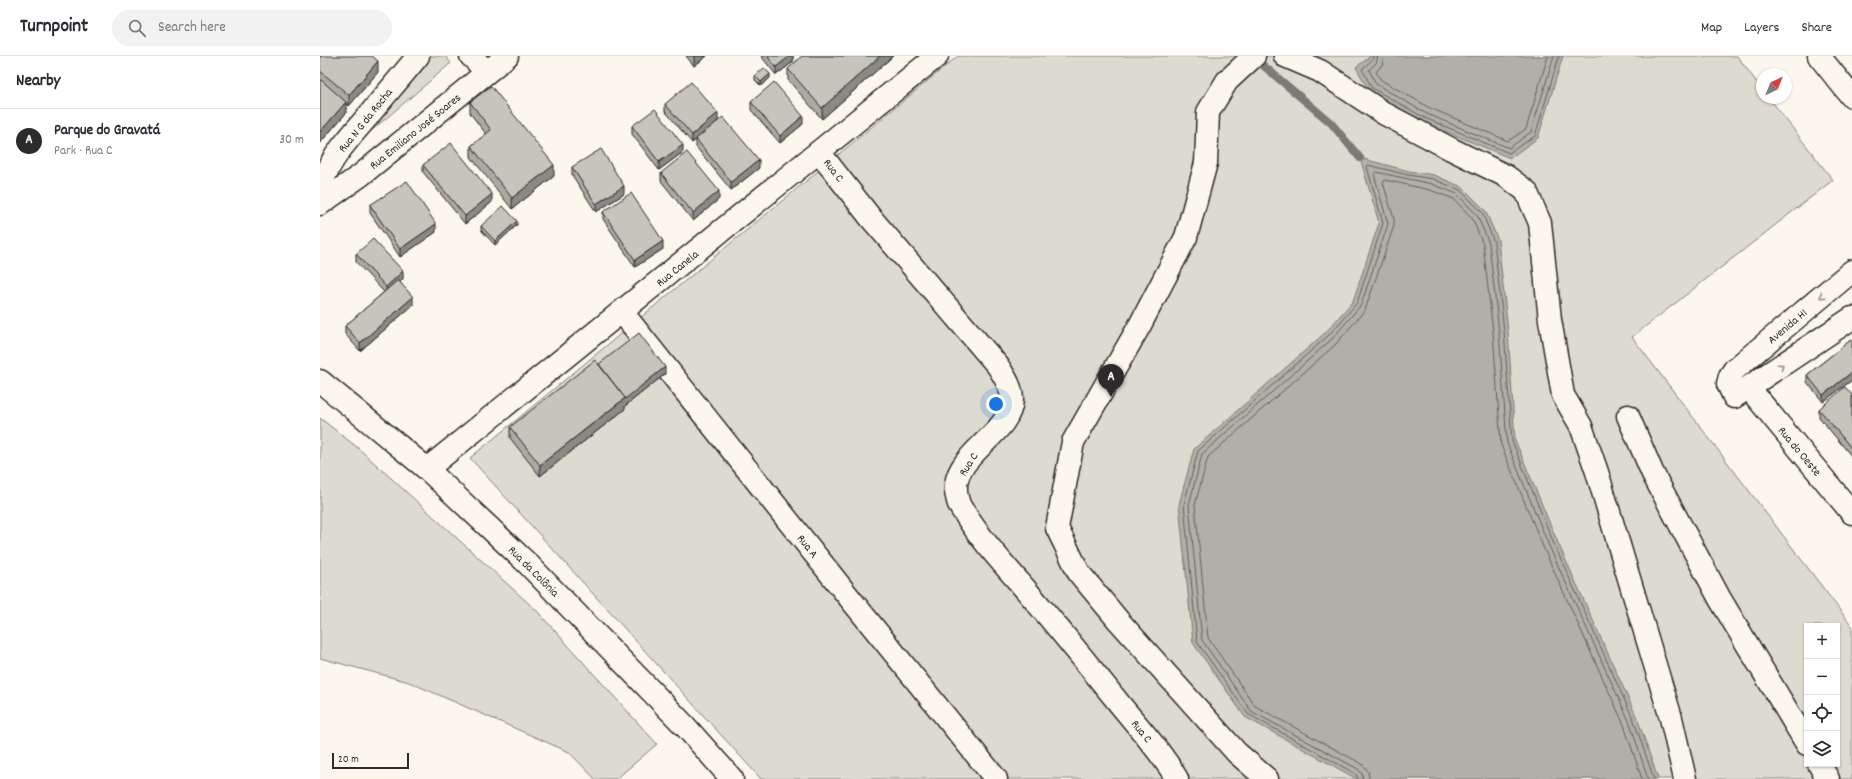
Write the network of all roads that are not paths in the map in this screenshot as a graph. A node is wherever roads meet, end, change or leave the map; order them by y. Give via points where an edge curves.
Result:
1 (418, 56) edge
2 (471, 56) edge
3 (507, 56) edge
4 (1254, 56) edge
5 (1285, 56) edge
6 (1819, 56) edge
7 (926, 59) edge
8 (487, 72) junction
9 (1852, 97) edge
10 (819, 152) junction
11 (320, 188) edge
12 (320, 204) edge
13 (1852, 271) edge
14 (622, 312) junction
15 (1852, 318) edge
16 (320, 381) edge
17 (1749, 388) junction
18 (1628, 416) dead end
19 (427, 469) junction
20 (1852, 513) edge
21 (1804, 739) edge
22 (1821, 767) edge
23 (995, 778) edge
24 (732, 779) edge
25 (1177, 779) edge
26 (1266, 779) edge
27 (1685, 779) edge
28 (1828, 779) edge

1 - 11 street, Rua N G da Rocha via 350,137
2 - 8 street
3 - 8 street, Rua Emiliano José Soares
4 - 26 street via 1228,81 1208,112 1206,163 1186,237 1140,325 1073,442 1057,528 1079,573 1118,620 1237,753
5 - 27 street via 1320,71 1385,114 1506,176 1526,191 1540,223 1550,320 1563,395 1581,426 1596,472 1671,718
6 - 9 street
7 - 10 street, Rua Canela
8 - 12 street, Rua Emiliano José Soares via 361,175
10 - 14 street, Rua Canela
10 - 25 street, Rua C via 870,217 994,360 1008,383 1012,398 1011,407 1001,425 966,461 959,474 956,490 958,502 975,530 1048,615 1169,765
13 -> 17 street, Avenida H1 via 1734,370 1728,384 1734,397
14 - 19 street, Rua Canela
14 - 23 street, Rua A
17 -> 15 street
16 - 19 street, Rua da Colônia
17 - 20 street, Rua do Oeste
18 - 21 street via 1653,474 1720,599
19 - 24 street, Rua da Colônia via 528,564
22 - 28 street

